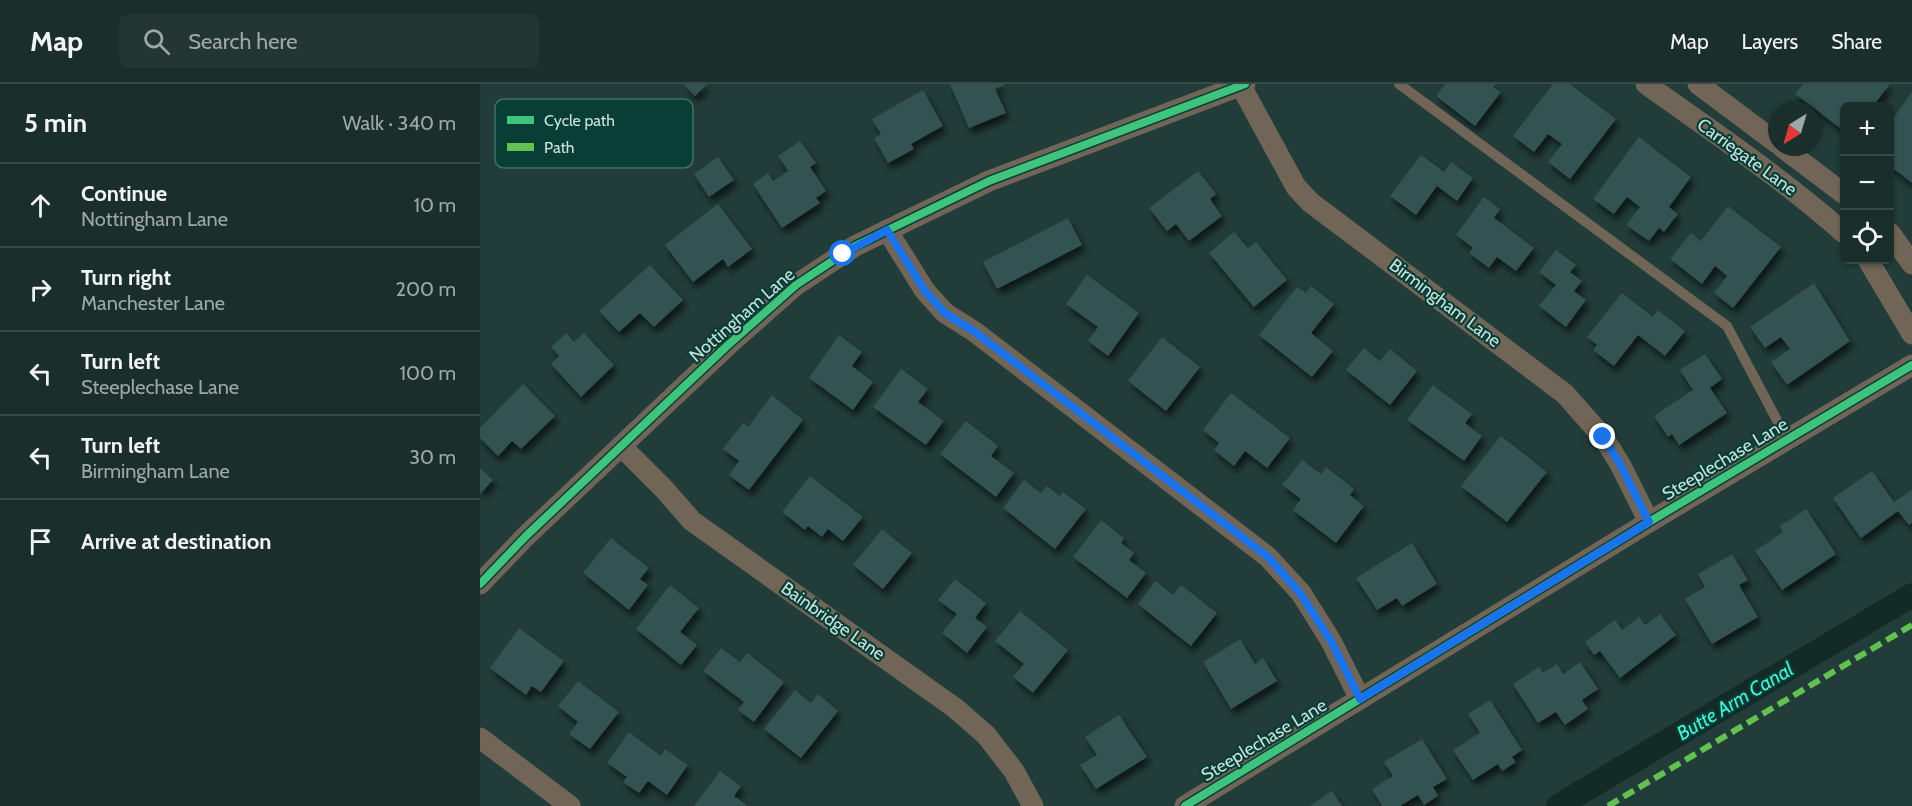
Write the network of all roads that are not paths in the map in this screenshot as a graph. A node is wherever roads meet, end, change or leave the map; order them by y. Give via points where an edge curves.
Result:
1 (1400, 84) edge
2 (1646, 84) edge
3 (1698, 84) edge
4 (1243, 85) edge
5 (1768, 136) edge
6 (1794, 156) edge
7 (1840, 190) edge
8 (1840, 229) edge
9 (887, 230) junction
10 (1894, 239) edge
11 (1870, 264) edge
12 (1912, 264) edge
13 (1912, 334) edge
14 (1912, 351) edge
15 (1912, 365) edge
16 (1787, 439) junction
17 (621, 446) junction
18 (1649, 522) junction
19 (480, 584) edge
20 (1360, 699) junction
21 (480, 738) edge
22 (570, 806) edge
23 (1033, 806) edge
24 (1185, 806) edge

1 - 16 lane via 1727,326
2 - 8 street, Carriegate Lane
3 - 5 street, Carriegate Lane
4 - 9 street, Nottingham Lane via 989,181
4 - 18 street, Birmingham Lane via 1296,187 1310,202 1565,394 1603,437
6 - 7 street, Carriegate Lane
9 - 17 street, Nottingham Lane via 796,285
9 - 20 street via 925,291 945,313 1268,557 1300,593 1331,641
10 - 12 street
11 - 13 street
13 - 14 street
15 - 16 street, Steeplechase Lane
16 - 18 street, Steeplechase Lane
17 - 19 street, Nottingham Lane
17 - 23 street, Bainbridge Lane via 692,521 986,735 1014,771
18 - 20 street, Steeplechase Lane
20 - 24 street, Steeplechase Lane
21 - 22 street

